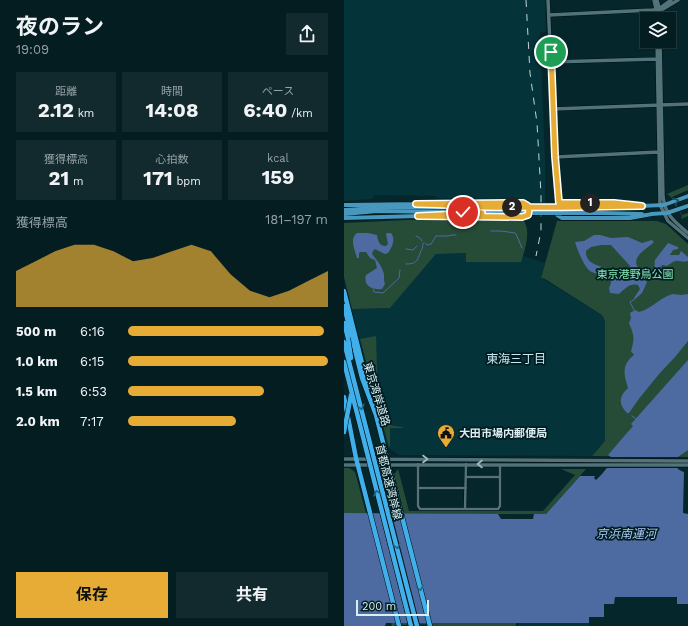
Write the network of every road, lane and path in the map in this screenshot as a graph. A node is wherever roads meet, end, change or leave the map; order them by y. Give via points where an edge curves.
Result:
1 (548, 0) edge
2 (655, 0) edge
3 (671, 0) edge
4 (678, 0) edge
5 (658, 9) junction
6 (658, 12) edge
7 (659, 12) edge
8 (549, 15) junction
9 (657, 48) edge
10 (660, 48) edge
11 (657, 59) junction
12 (551, 62) junction
13 (688, 104) edge
14 (660, 105) junction
15 (553, 109) junction
16 (659, 152) junction
17 (555, 156) junction
18 (688, 196) edge
19 (559, 203) junction
20 (416, 204) junction
21 (662, 205) junction
22 (344, 206) edge
23 (642, 206) junction
24 (688, 206) edge
25 (482, 207) junction
26 (344, 210) edge
27 (482, 213) junction
28 (666, 213) junction
29 (344, 214) edge
30 (652, 214) junction
31 (418, 216) junction
32 (344, 218) edge
33 (688, 233) edge
34 (688, 238) edge
35 (344, 291) edge
36 (344, 306) edge
37 (344, 323) edge
38 (344, 342) edge
39 (344, 362) edge
40 (344, 397) edge
41 (372, 404) junction
42 (344, 412) edge
43 (344, 432) edge
44 (352, 440) junction
45 (356, 458) junction
46 (344, 459) edge
47 (387, 462) junction
48 (688, 463) edge
49 (357, 464) junction
50 (418, 464) junction
51 (466, 464) junction
52 (500, 464) junction
53 (344, 465) edge
54 (466, 477) junction
55 (500, 477) junction
56 (418, 488) junction
57 (466, 488) junction
58 (465, 509) junction
59 (399, 626) edge
60 (411, 626) edge
61 (417, 626) edge
62 (430, 626) edge

1 - 8 street
2 - 5 street
3 - 5 street
4 - 5 street via 663,9
5 - 6 street
5 - 7 street
5 - 8 street
8 - 12 street
9 - 11 street
10 - 14 street
11 - 12 street
11 - 14 street
12 - 15 street
13 - 14 street
14 - 15 street
14 - 16 street
14 - 21 street
15 - 17 street
16 - 17 street
16 - 21 street
17 - 19 street
21 -> 18 main road
19 - 23 main road
19 - 30 main road via 556,212 562,218 630,218
20 - 22 main road
20 - 25 main road
20 - 31 main road via 523,203 529,210 528,215 522,217
21 - 23 main road
21 - 28 street
23 - 25 main road, bridge
24 - 28 main road
25 - 26 main road
27 - 29 main road via 376,211
27 - 30 main road, bridge
27 - 31 main road
28 - 30 main road
28 - 33 street
28 - 34 street via 668,221
31 - 32 main road
35 - 41 highway
36 - 41 highway, 東京湾岸道路 via 362,378
37 - 43 highway, bridge via 350,350 352,378
38 -> 61 highway, 首都高速湾岸線, bridge
60 -> 39 highway, 首都高速湾岸線, bridge
40 - 44 highway
41 - 47 highway, 東京湾岸道路
42 - 44 highway
44 - 45 highway
45 - 46 street
45 - 47 street
45 - 49 highway
47 -> 48 street via 593,460
47 - 49 street
47 - 50 street
47 -> 62 highway, 東京湾岸道路
48 - 52 street
49 - 53 street
49 - 59 highway
50 - 51 street
50 - 56 street
52 -> 51 street
51 - 54 street
52 - 55 street
54 - 55 street
54 - 57 street
55 - 58 street via 499,508
56 - 57 street
56 - 58 street via 420,509
57 - 58 street

